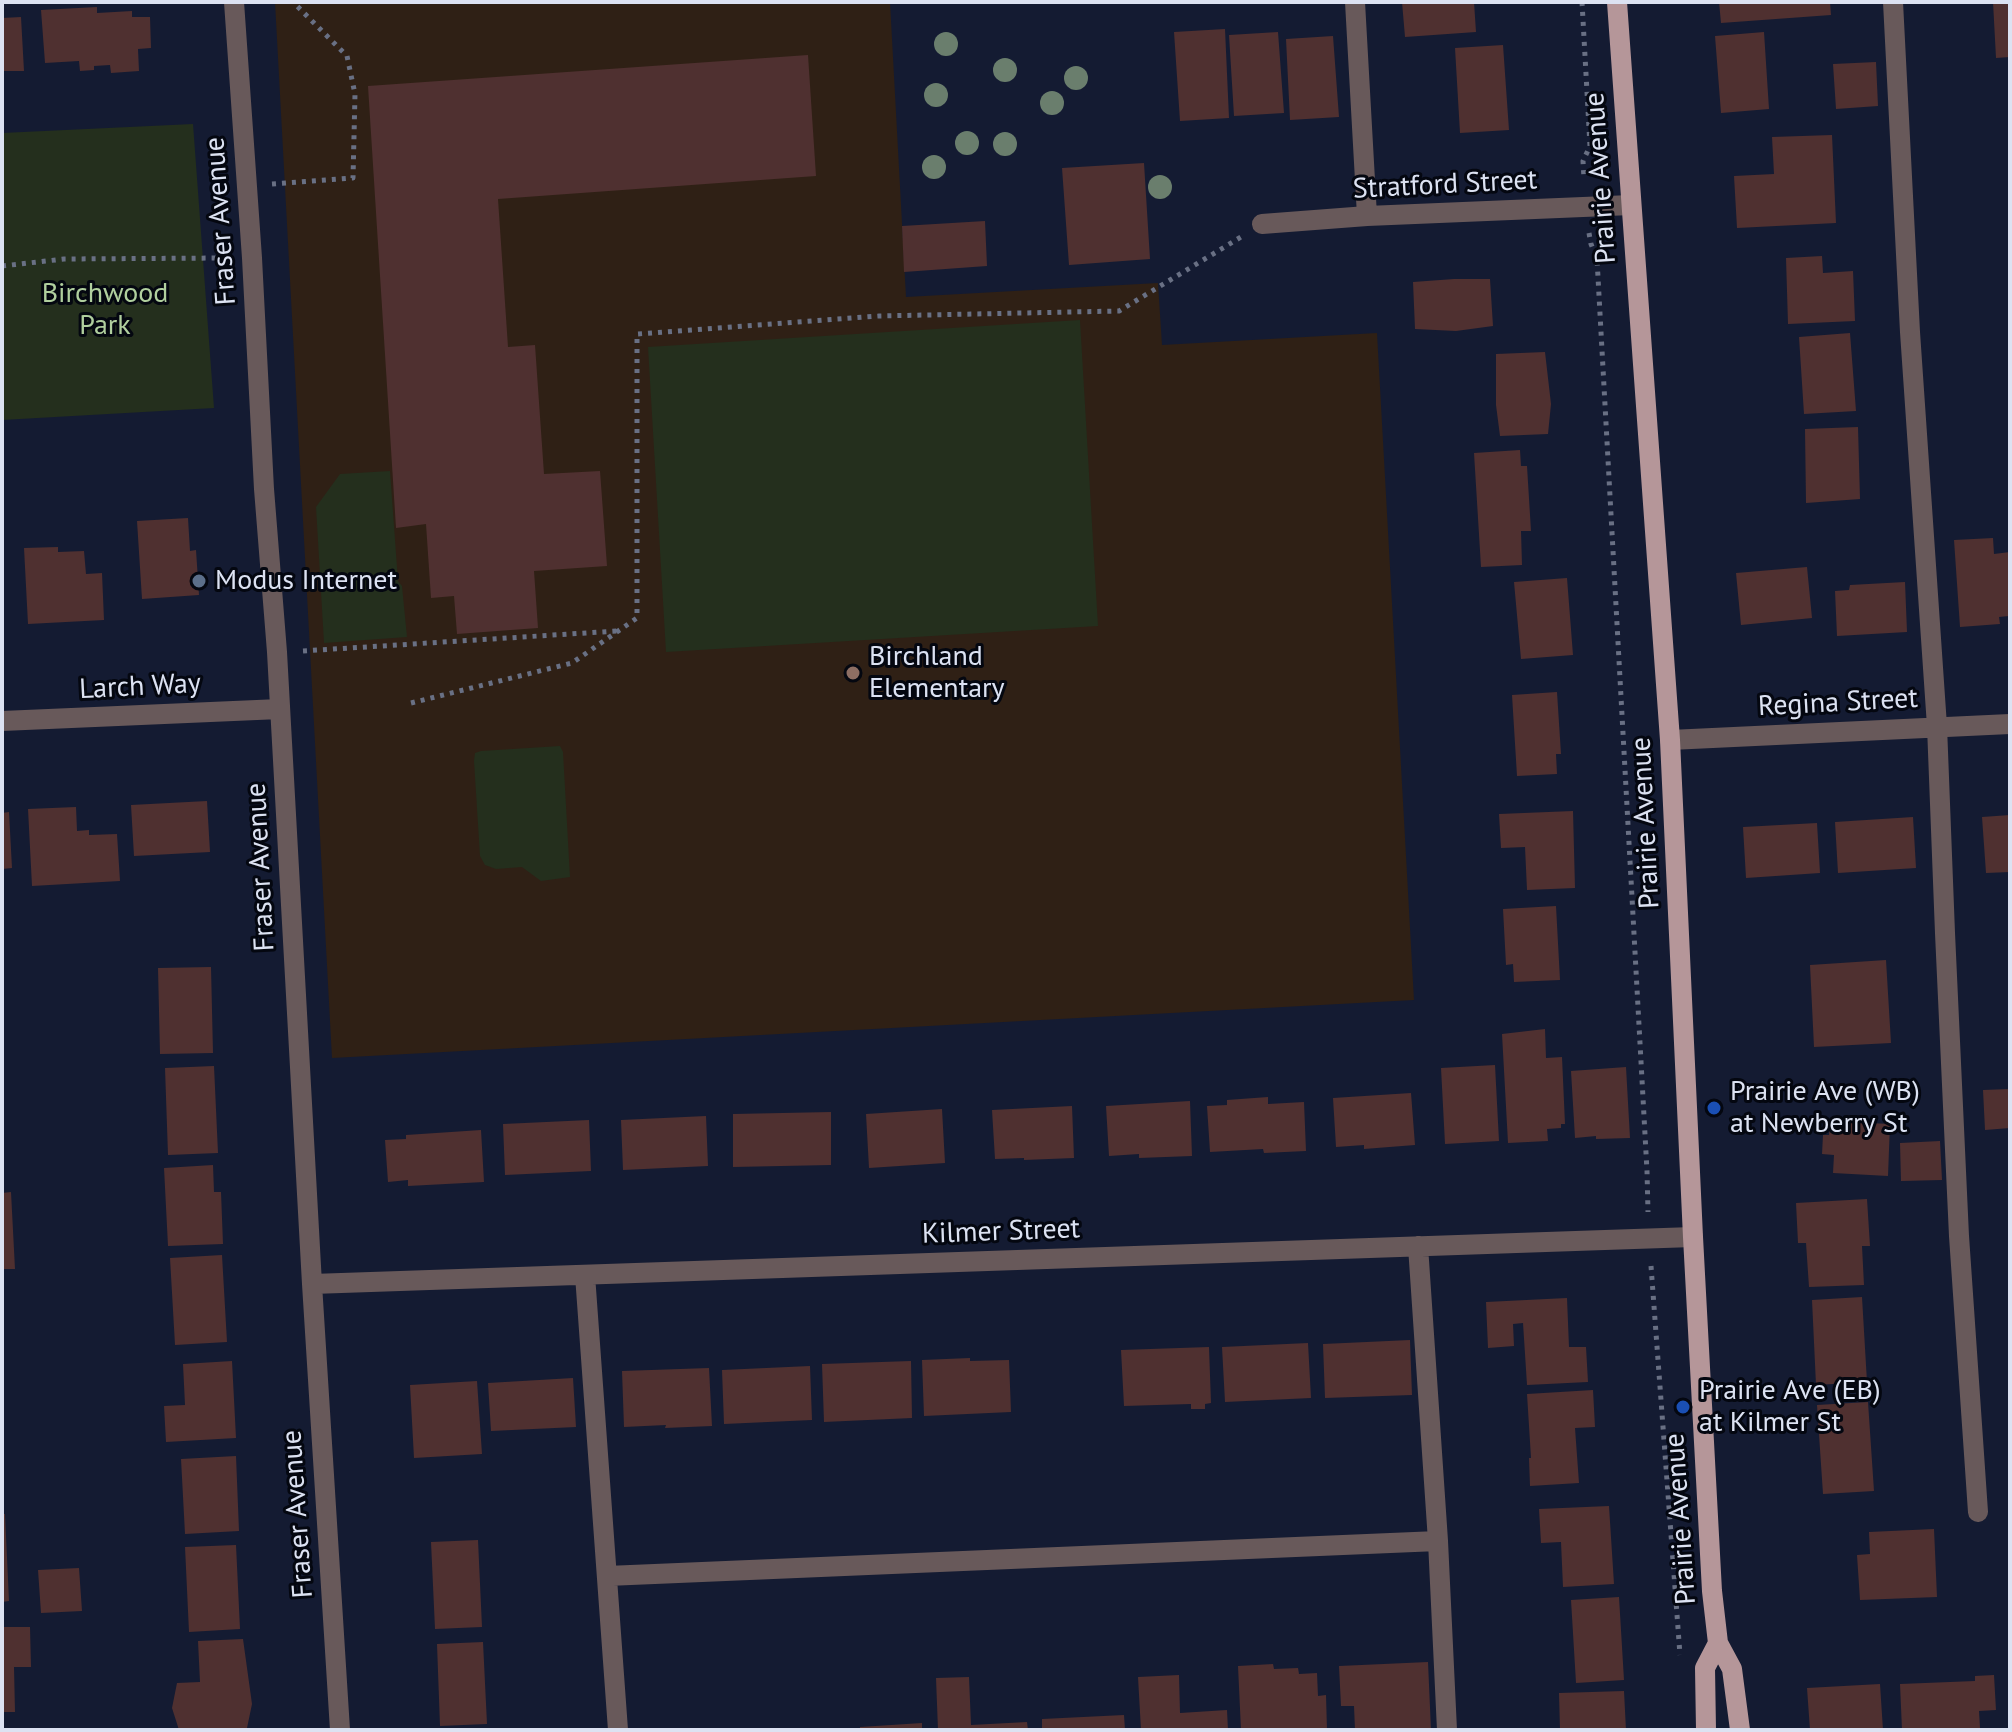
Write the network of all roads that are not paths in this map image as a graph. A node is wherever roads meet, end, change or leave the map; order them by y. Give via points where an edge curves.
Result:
1 (234, 2) edge
2 (1355, 2) edge
3 (1617, 2) edge
4 (1893, 2) edge
5 (1631, 205) junction
6 (1367, 216) junction
7 (1262, 224) road end
8 (280, 709) junction
9 (2, 721) edge
10 (2010, 724) edge
11 (1937, 726) junction
12 (1670, 740) junction
13 (1693, 1237) junction
14 (1418, 1246) junction
15 (585, 1275) junction
16 (312, 1284) junction
17 (1978, 1512) dead end
18 (1438, 1541) junction
19 (607, 1576) junction
20 (1718, 1643) junction
21 (340, 1730) edge
22 (618, 1730) edge
23 (1447, 1730) edge
24 (1706, 1730) edge
25 (1740, 1730) edge

1 - 8 street, Fraser Avenue
2 - 6 street
3 - 5 main road, Prairie Avenue
4 - 11 street
5 - 6 street, Stratford Street
5 - 12 main road, Prairie Avenue
6 - 7 street, Stratford Street
8 - 9 street, Larch Way
8 - 16 street, Fraser Avenue
10 - 11 street, Regina Street
11 - 12 street, Regina Street
11 - 17 street via 1959,1236
12 - 13 main road, Prairie Avenue
13 - 14 street, Kilmer Street
13 - 20 main road, Prairie Avenue
14 - 15 street, Kilmer Street
14 - 18 street
15 - 16 street, Kilmer Street
15 - 19 street
16 - 21 street, Fraser Avenue
18 - 19 street
18 - 23 street
19 - 22 street
20 - 24 main road, Prairie Avenue via 1705,1668
20 - 25 main road, Prairie Avenue via 1732,1669

